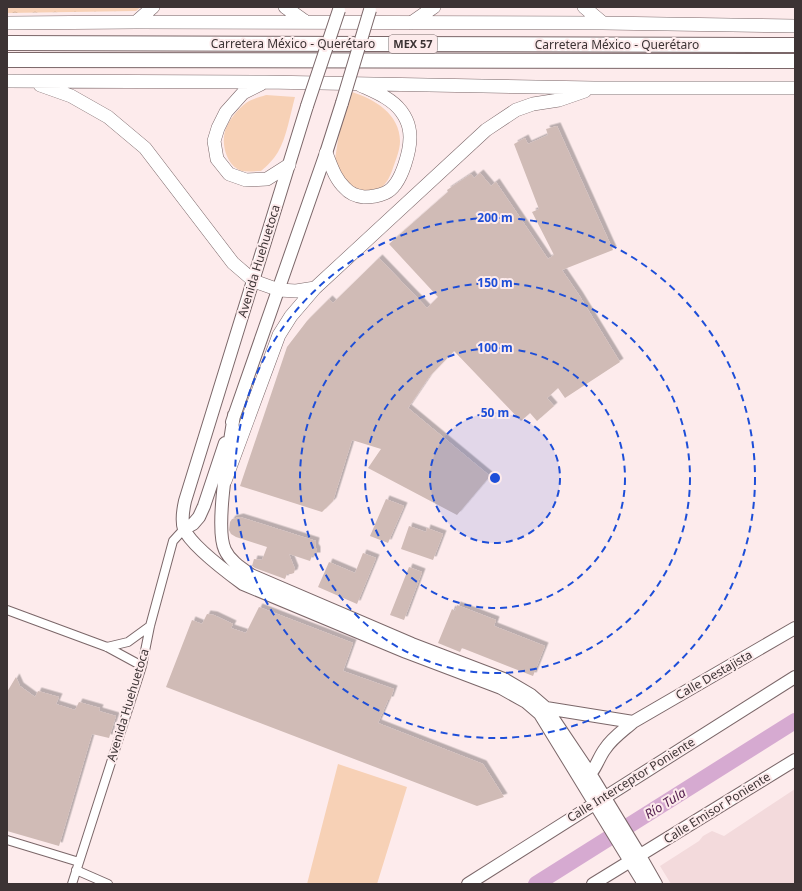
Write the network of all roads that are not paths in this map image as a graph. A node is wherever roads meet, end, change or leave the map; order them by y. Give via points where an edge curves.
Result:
1 (153, 7) edge
2 (285, 7) edge
3 (434, 7) edge
4 (584, 7) edge
5 (370, 8) edge
6 (339, 9) edge
7 (136, 22) junction
8 (306, 22) junction
9 (7, 23) edge
10 (411, 23) junction
11 (603, 23) junction
12 (795, 26) edge
13 (7, 43) edge
14 (795, 46) edge
15 (7, 60) edge
16 (795, 61) edge
17 (7, 81) edge
18 (29, 81) junction
19 (264, 82) junction
20 (357, 84) junction
21 (594, 88) junction
22 (795, 88) edge
23 (326, 153) junction
24 (289, 165) junction
25 (254, 281) junction
26 (315, 288) junction
27 (279, 290) junction
28 (234, 415) junction
29 (225, 481) junction
30 (184, 529) junction
31 (7, 610) edge
32 (150, 626) junction
33 (795, 628) edge
34 (107, 647) junction
35 (409, 648) junction
36 (142, 666) junction
37 (795, 677) edge
38 (543, 711) junction
39 (634, 722) junction
40 (795, 760) edge
41 (586, 778) junction
42 (601, 805) junction
43 (7, 840) edge
44 (633, 855) junction
45 (78, 866) junction
46 (72, 884) edge
47 (108, 884) edge
48 (468, 884) edge
49 (592, 884) edge
50 (644, 884) edge
51 (656, 884) edge

1 - 7 main road
2 - 8 main road
3 - 10 main road
4 - 11 main road
5 - 23 main road, bridge
6 - 24 main road, Avenida Huehuetoca, bridge
7 - 8 main road
7 - 9 main road
8 - 10 main road
10 - 11 main road
11 - 12 main road
13 - 14 highway, Carretera México - Querétaro / MEX 57
15 - 16 highway, Carretera México - Querétaro / MEX 57
17 - 18 main road
18 - 19 main road
18 - 25 main road via 71,96 108,117 145,148 232,263
19 - 20 main road
19 - 24 main road via 243,93 226,112 214,141 218,159 229,174 246,180 267,179
20 - 21 main road
20 - 23 main road via 388,99 401,112 409,127 410,145 406,162 397,182 386,193 371,197 356,196 345,188 336,176
21 - 22 main road
21 - 26 main road via 559,100 533,104 504,117 486,130
23 - 27 main road
24 - 25 main road, Avenida Huehuetoca
25 - 27 main road
25 - 30 main road, Avenida Huehuetoca via 186,501 182,517
26 - 27 main road
26 - 29 main road via 291,316 279,335
27 - 28 main road
28 - 29 main road
28 - 30 main road via 204,506 193,524
29 - 35 main road via 220,531 224,549 233,562 251,575
30 - 32 street, Avenida Huehuetoca via 173,541
30 - 35 main road via 225,571 243,584
31 - 34 street
32 - 34 street via 128,642
32 - 36 street, Avenida Huehuetoca
33 - 39 main road, Calle Destajista
34 - 36 street
35 - 38 main road via 501,688
36 - 45 street, Avenida Huehuetoca
37 - 42 main road, Calle Interceptor Poniente
38 - 39 main road
38 - 41 main road
39 - 41 main road, Calle Destajista via 605,748
40 - 44 main road, Calle Emisor Poniente
41 - 42 main road
42 - 44 main road
42 - 48 main road, Calle Interceptor Poniente
43 - 45 street
44 - 49 main road, Calle Emisor Poniente
44 - 50 main road
44 - 51 main road
45 - 46 street, Avenida Huehuetoca
45 - 47 street

